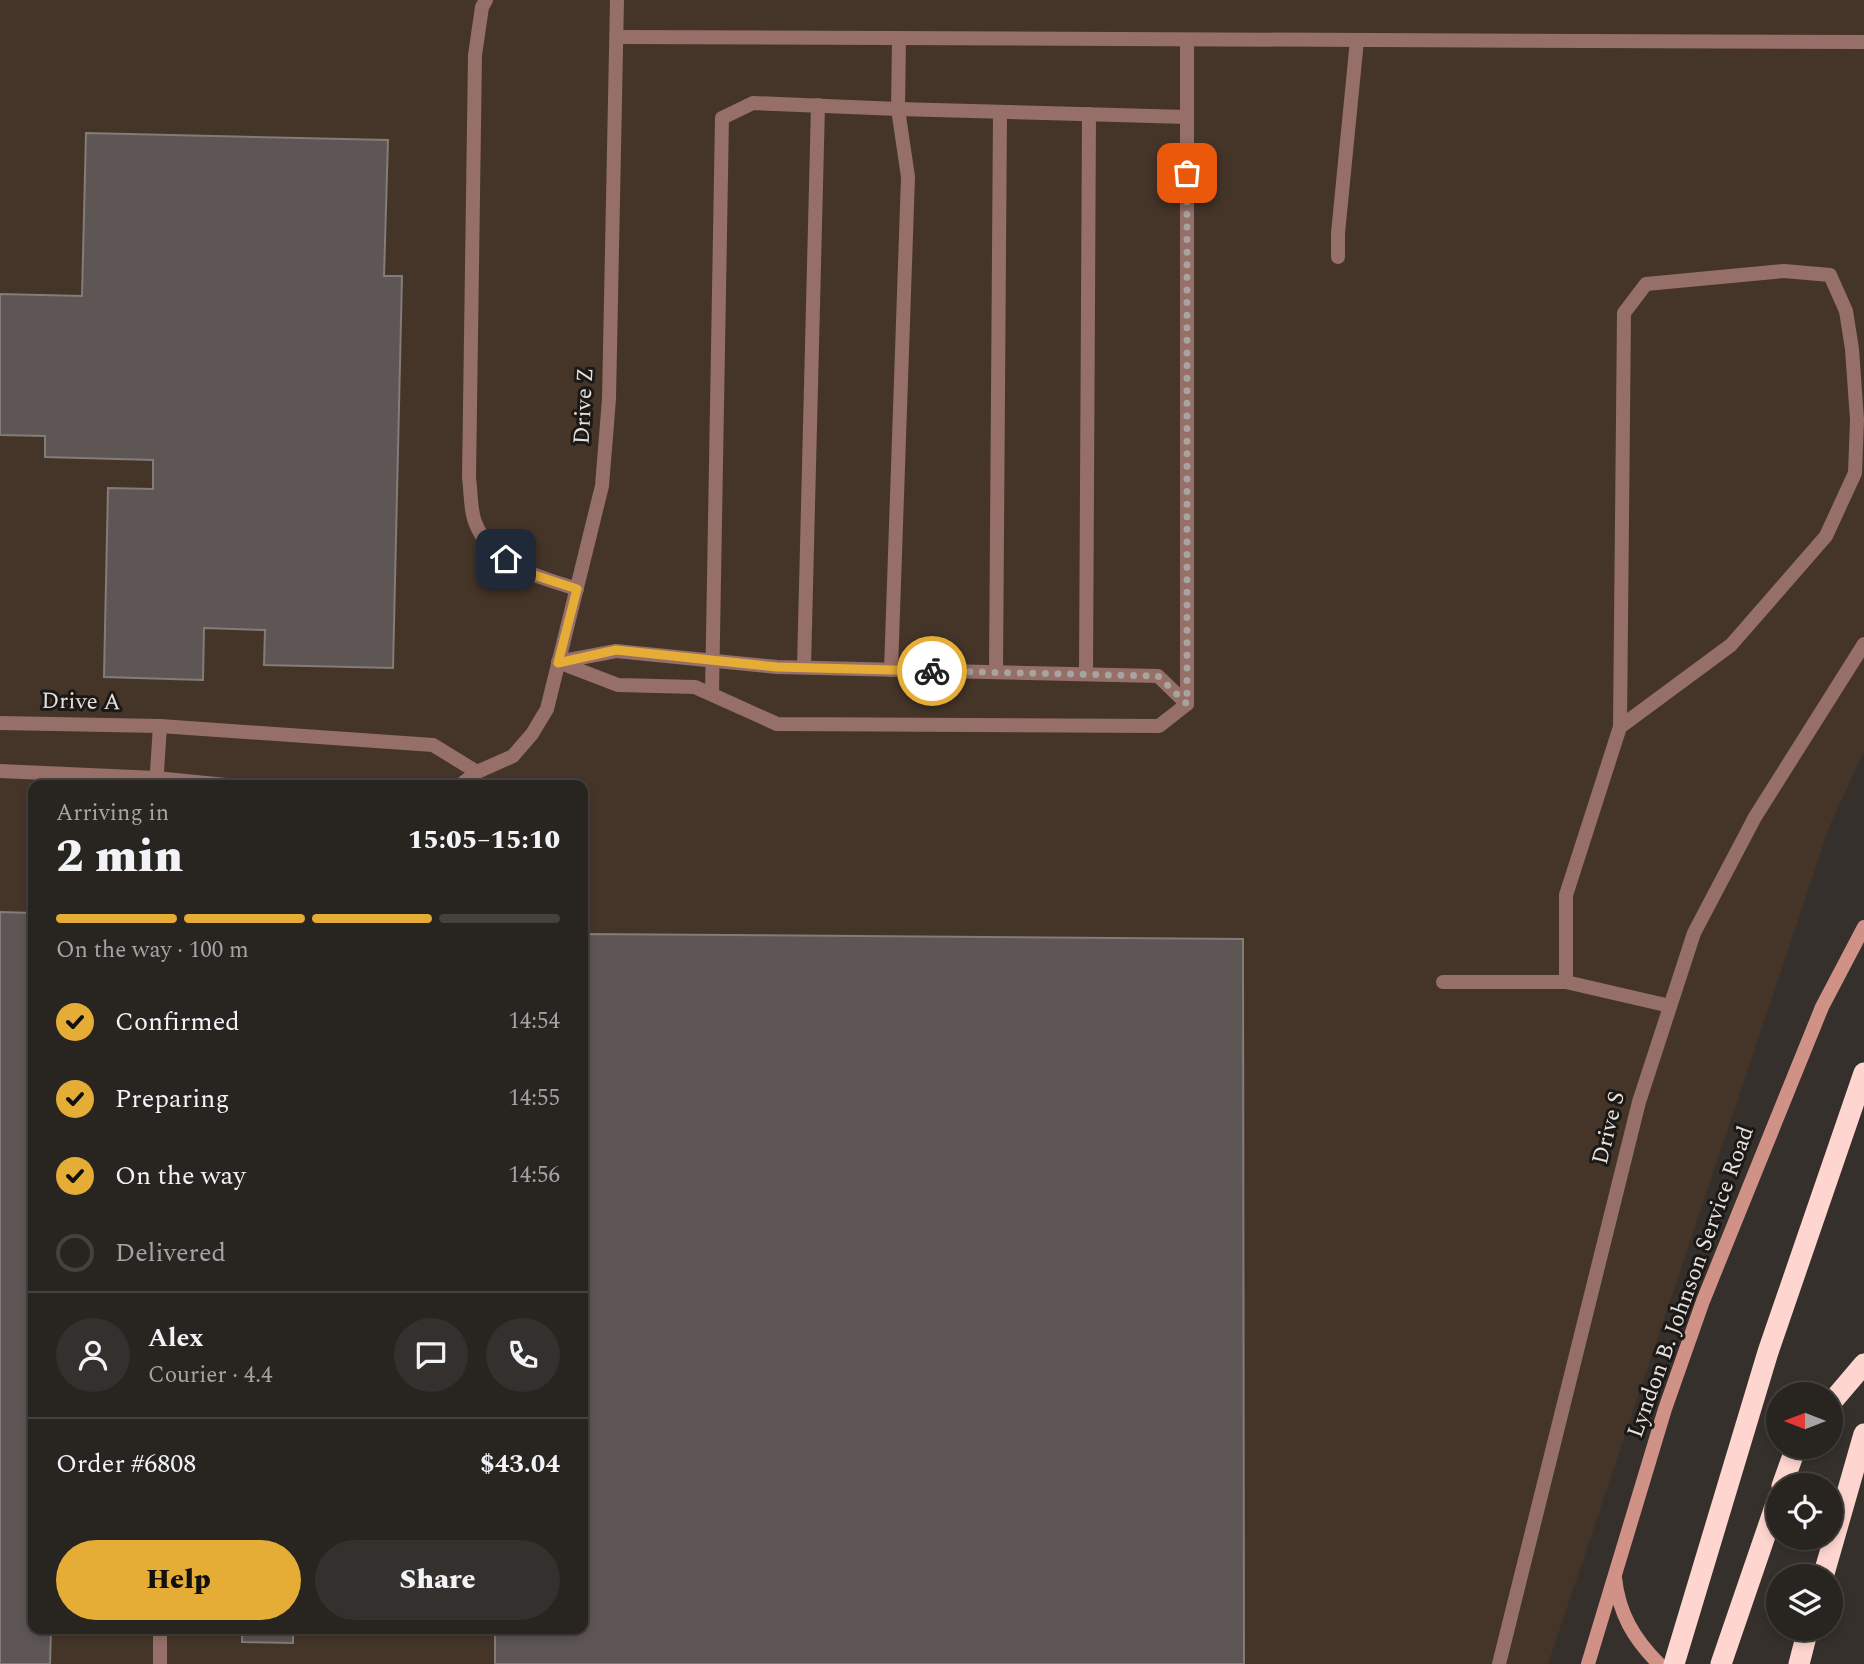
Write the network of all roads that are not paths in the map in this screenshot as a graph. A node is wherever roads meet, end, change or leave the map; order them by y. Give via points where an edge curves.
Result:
1 (486, 0) edge
2 (617, 0) edge
3 (617, 37) junction
4 (899, 38) junction
5 (1187, 40) junction
6 (1357, 40) junction
7 (1864, 42) edge
8 (818, 105) junction
9 (898, 109) junction
10 (1000, 112) junction
11 (1089, 114) junction
12 (1187, 117) junction
13 (1338, 257) dead end
14 (577, 589) junction
15 (1864, 644) edge
16 (712, 659) junction
17 (558, 663) junction
18 (804, 667) junction
19 (891, 670) junction
20 (996, 672) junction
21 (1086, 674) junction
22 (712, 694) junction
23 (1187, 704) junction
24 (0, 723) edge
25 (160, 726) junction
26 (1620, 727) junction
27 (0, 771) edge
28 (477, 772) junction
29 (128, 780) edge
30 (156, 780) edge
31 (466, 780) edge
32 (1864, 927) edge
33 (1443, 982) dead end
34 (1566, 982) junction
35 (1670, 1006) junction
36 (1864, 1073) edge
37 (1864, 1364) edge
38 (1843, 1389) edge
39 (1864, 1434) edge
40 (1766, 1534) edge
41 (1827, 1564) edge
42 (1614, 1573) junction
43 (160, 1634) edge
44 (1805, 1641) edge
45 (160, 1664) edge
46 (1499, 1664) edge
47 (1588, 1664) edge
48 (1659, 1664) edge
49 (1674, 1664) edge
50 (1721, 1664) edge
51 (1798, 1664) edge

1 - 14 lane via 475,55 469,478 475,521 491,548 522,571
2 - 3 lane, Drive Z
3 - 4 lane
3 - 14 lane, Drive Z via 603,485
4 - 5 lane
4 - 9 lane
5 - 6 lane
5 - 12 lane
6 - 7 lane
6 - 13 lane
8 - 9 lane
8 - 16 lane via 753,103 722,118
8 - 18 lane
9 - 10 lane
9 - 19 lane via 908,177
10 - 11 lane
10 - 20 lane
11 - 12 lane
11 - 21 lane
12 - 23 lane
14 - 17 lane, Drive Z
15 - 35 lane, Drive S via 1755,817 1694,933
16 - 17 lane via 616,650
16 - 18 lane
16 - 22 lane
17 - 22 lane via 618,685 695,687
17 - 28 lane, Drive Z via 547,709 532,734 513,756
18 - 19 lane
19 - 20 lane
20 - 21 lane
21 - 23 lane via 1158,676
22 - 23 lane via 777,724 1159,726
24 - 25 lane, Drive A
25 - 28 lane via 433,746
25 - 30 lane
26 - 26 lane via 1624,313 1646,284 1784,271 1830,275 1846,312 1857,420 1855,473 1826,536 1731,645
26 - 34 lane via 1566,895
27 - 29 lane
28 - 31 lane, Drive Z
32 - 42 main road, Lyndon B. Johnson Service Road via 1822,1007 1703,1301
33 - 34 lane
34 - 35 lane
35 - 46 lane, Drive S via 1639,1102
36 - 49 highway via 1768,1352
37 - 38 highway
39 - 41 highway
40 - 50 highway
42 - 47 main road, Lyndon B. Johnson Service Road
42 - 48 main road via 1622,1615
43 - 45 lane
44 - 51 highway

